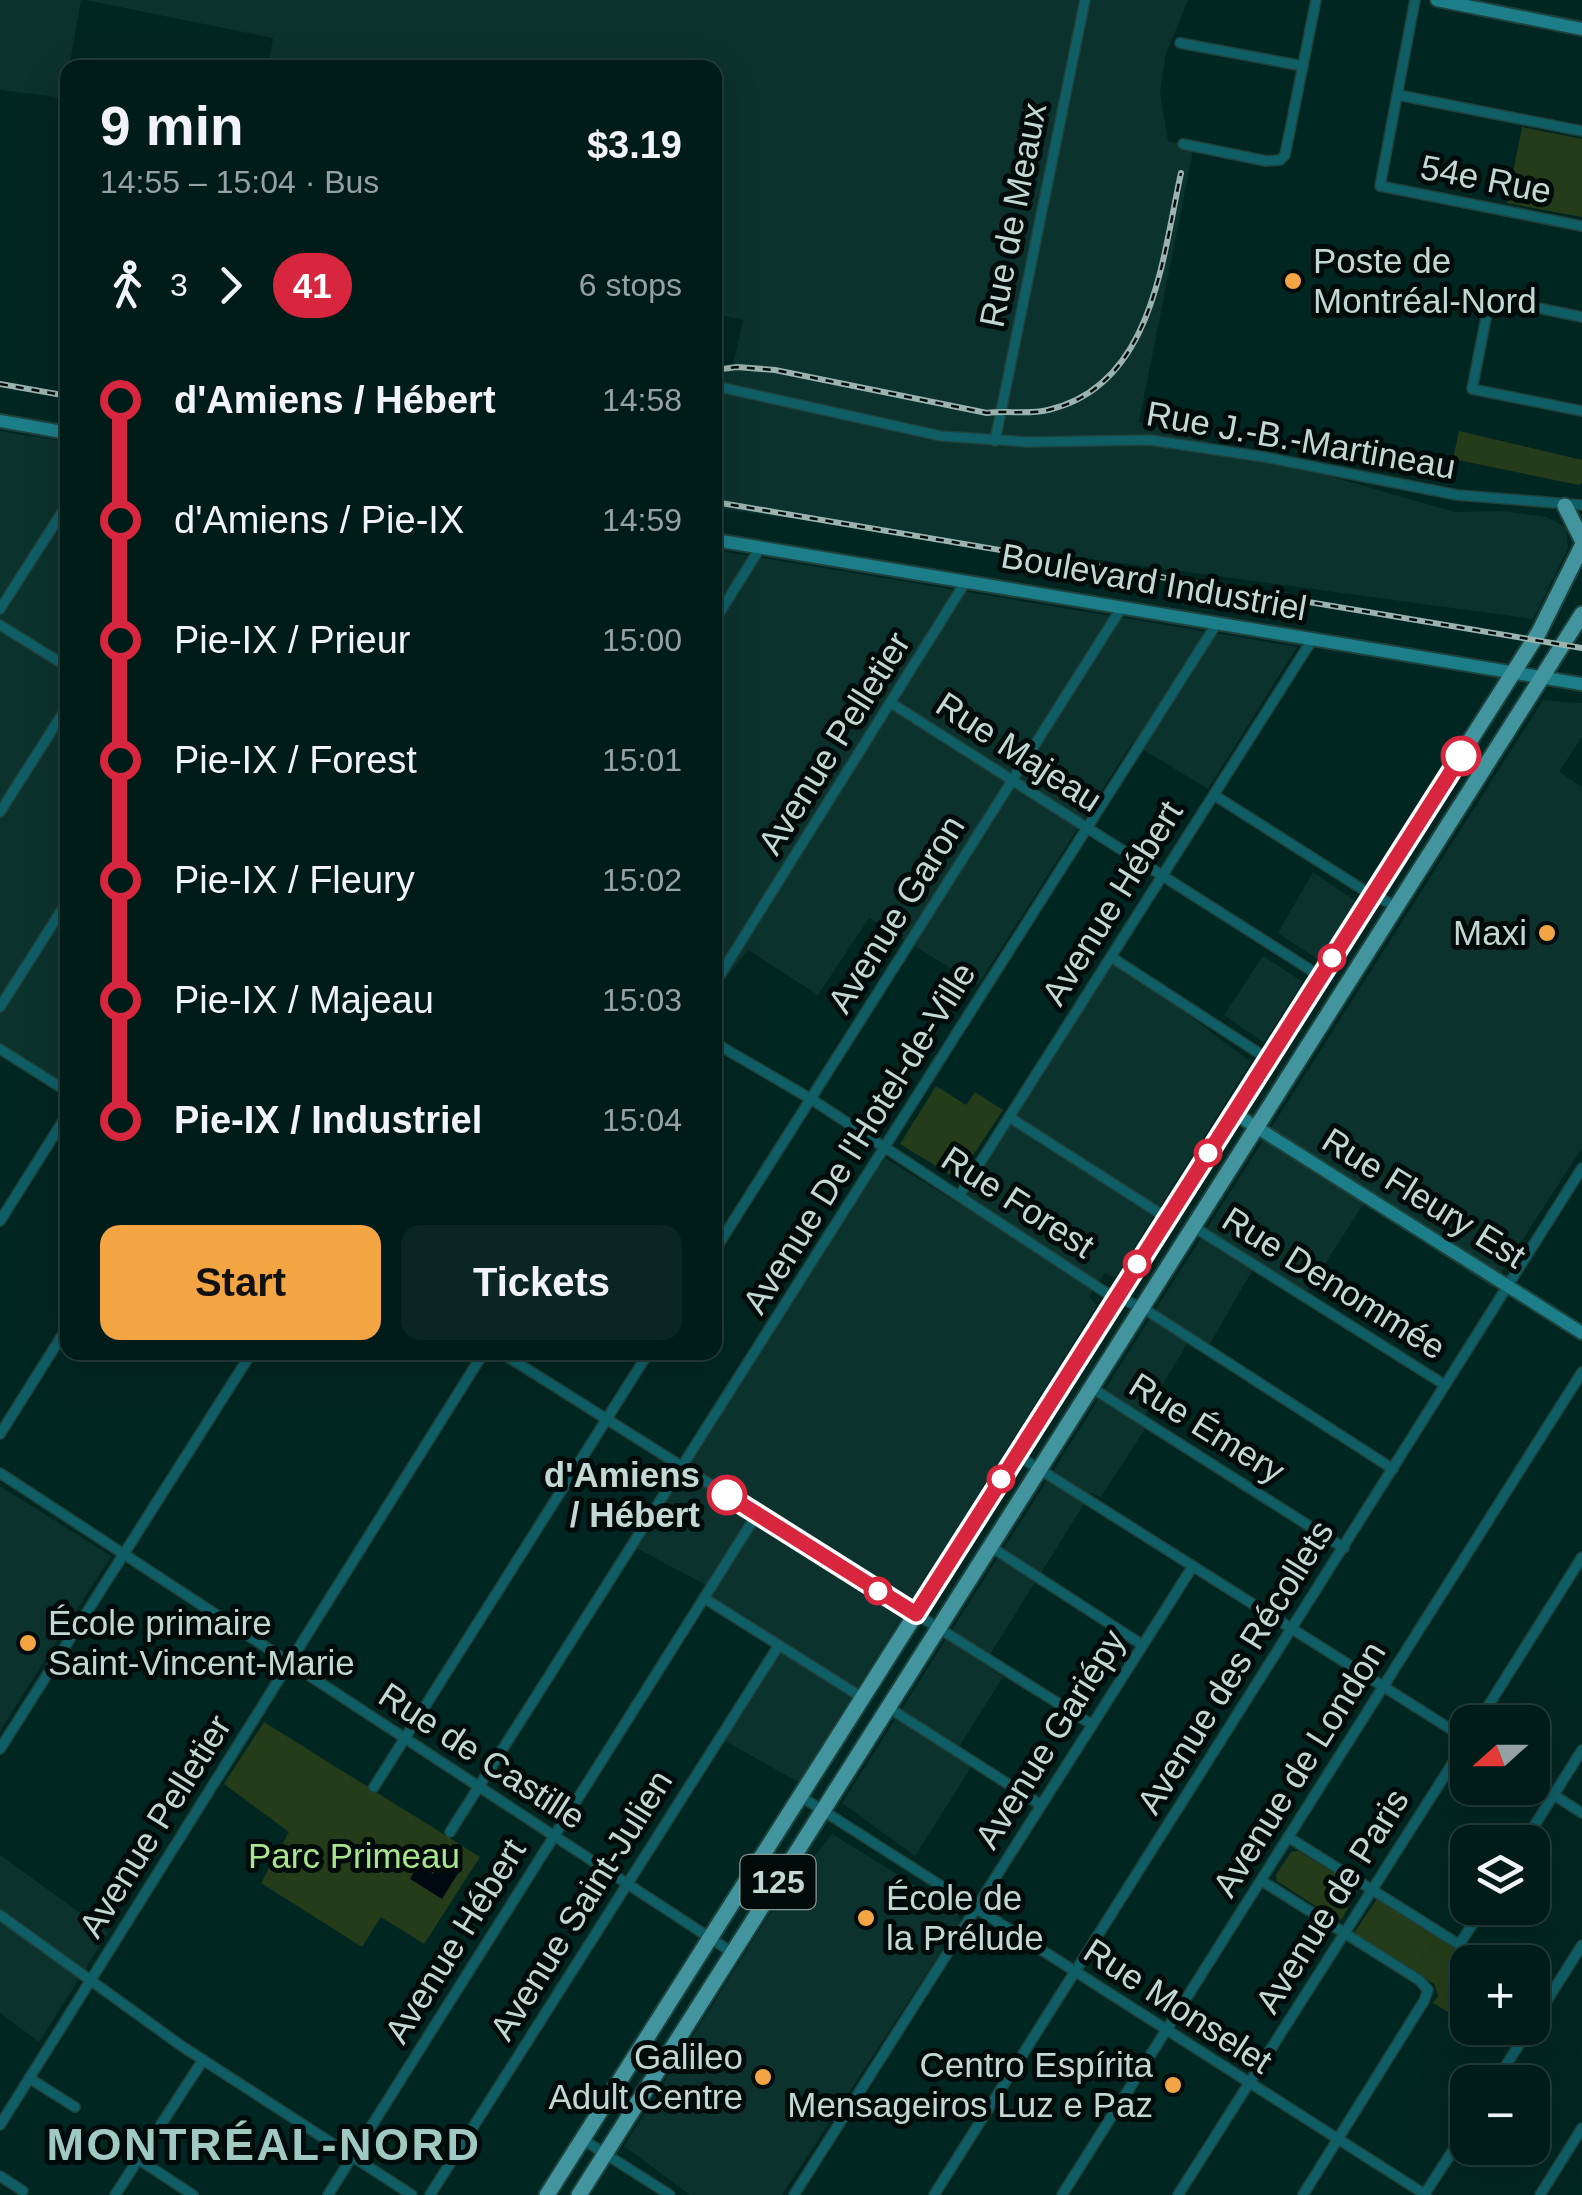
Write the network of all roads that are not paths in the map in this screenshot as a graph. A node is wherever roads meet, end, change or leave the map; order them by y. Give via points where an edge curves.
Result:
1 (1085, 0) edge
2 (1316, 0) edge
3 (1416, 0) edge
4 (1437, 0) edge
5 (1582, 29) edge
6 (1180, 43) dead end
7 (1303, 66) junction
8 (1398, 95) junction
9 (1582, 131) edge
10 (1183, 144) dead end
11 (1582, 226) edge
12 (1582, 317) edge
13 (722, 388) edge
14 (1582, 412) edge
15 (0, 421) edge
16 (60, 432) edge
17 (995, 441) junction
18 (1574, 505) edge
19 (60, 515) edge
20 (722, 541) edge
21 (1582, 543) edge
22 (760, 548) junction
23 (966, 581) junction
24 (1122, 607) junction
25 (0, 608) edge
26 (722, 609) edge
27 (1582, 614) edge
28 (1216, 623) junction
29 (0, 625) edge
30 (1312, 640) junction
31 (60, 662) edge
32 (1513, 673) junction
33 (1542, 678) junction
34 (1582, 684) edge
35 (890, 703) junction
36 (60, 718) edge
37 (1013, 780) junction
38 (1214, 795) junction
39 (0, 812) edge
40 (1088, 829) junction
41 (1162, 878) junction
42 (1372, 895) junction
43 (1397, 907) junction
44 (60, 913) edge
45 (1111, 957) junction
46 (722, 973) edge
47 (1320, 976) junction
48 (0, 1008) edge
49 (722, 1046) edge
50 (0, 1049) edge
51 (1268, 1059) junction
52 (60, 1087) edge
53 (811, 1099) junction
54 (1234, 1112) junction
55 (1009, 1117) junction
56 (60, 1126) edge
57 (1257, 1128) junction
58 (886, 1148) junction
59 (1582, 1168) edge
60 (959, 1196) junction
61 (1167, 1218) junction
62 (0, 1221) edge
63 (1194, 1227) junction
64 (722, 1239) edge
65 (1507, 1286) junction
66 (1116, 1299) junction
67 (1143, 1308) junction
68 (1582, 1333) edge
69 (60, 1339) edge
70 (247, 1360) edge
71 (479, 1360) edge
72 (513, 1360) edge
73 (645, 1360) edge
74 (1582, 1372) edge
75 (1445, 1385) junction
76 (1092, 1388) junction
77 (608, 1418) junction
78 (0, 1434) edge
79 (1017, 1455) junction
80 (683, 1467) junction
81 (1393, 1468) junction
82 (1040, 1470) junction
83 (0, 1473) edge
84 (757, 1514) junction
85 (990, 1547) junction
86 (1344, 1548) junction
87 (124, 1553) junction
88 (1582, 1556) edge
89 (1192, 1566) junction
90 (704, 1598) junction
91 (916, 1614) junction
92 (939, 1628) junction
93 (1292, 1629) junction
94 (780, 1644) junction
95 (1142, 1644) junction
96 (289, 1663) junction
97 (1383, 1687) junction
98 (862, 1698) junction
99 (1489, 1705) edge
100 (888, 1708) junction
101 (1090, 1724) junction
102 (1450, 1729) edge
103 (405, 1740) junction
104 (0, 1750) edge
105 (1582, 1750) edge
106 (1450, 1767) edge
107 (374, 1787) dead end
108 (480, 1788) junction
109 (1550, 1792) edge
110 (1554, 1795) junction
111 (800, 1796) junction
112 (1040, 1804) junction
113 (823, 1811) junction
114 (1582, 1813) edge
115 (1535, 1825) edge
116 (450, 1832) dead end
117 (554, 1836) junction
118 (1288, 1837) junction
119 (1262, 1881) junction
120 (628, 1882) junction
121 (1372, 1890) junction
122 (976, 1909) junction
123 (0, 1915) edge
124 (1472, 1925) edge
125 (1345, 1933) junction
126 (710, 1938) junction
127 (1459, 1945) joint
128 (1582, 1945) edge
129 (733, 1953) junction
130 (1074, 1973) junction
131 (90, 1980) junction
132 (1550, 1995) edge
133 (1166, 2032) junction
134 (202, 2060) junction
135 (29, 2078) junction
136 (1248, 2084) junction
137 (76, 2108) dead end
138 (0, 2125) edge
139 (1582, 2128) edge
140 (582, 2139) junction
141 (1336, 2140) junction
142 (605, 2154) junction
143 (1450, 2155) edge
144 (352, 2156) junction
145 (138, 2160) junction
146 (0, 2176) edge
147 (23, 2191) dead end
148 (116, 2195) edge
149 (193, 2195) edge
150 (328, 2195) edge
151 (412, 2195) edge
152 (430, 2195) edge
153 (547, 2195) edge
154 (579, 2195) edge
155 (670, 2195) edge
156 (794, 2195) edge
157 (934, 2195) edge
158 (1062, 2195) edge
159 (1178, 2195) edge
160 (1303, 2195) edge
161 (1425, 2195) edge
162 (1540, 2195) edge

1 - 17 street, Rue de Meaux
2 - 7 street
3 - 8 street
4 - 5 street
6 - 7 street
7 - 10 street via 1280,160
8 - 9 street
8 - 11 street, 54e Rue via 1380,186
12 - 14 street via 1490,298 1472,389
13 - 17 street, Rue J.-B.-Martineau via 906,430
15 - 16 street
17 - 18 street, Rue J.-B.-Martineau via 1167,442 1457,495
18 - 21 main road
19 - 25 street
20 - 22 street, Boulevard Industriel
21 - 32 main road, 125
22 - 23 street, Boulevard Industriel
22 - 26 street
23 - 24 street, Boulevard Industriel
23 - 35 street, Avenue Pelletier
24 - 28 street, Boulevard Industriel
24 - 37 street, Avenue Garon
27 - 33 main road, 125
28 - 30 street, Boulevard Industriel
28 - 40 street, Avenue De l'Hotel-de-Ville
29 - 31 street
30 - 32 street, Boulevard Industriel
30 - 38 street, Avenue Hébert
32 - 33 street, Boulevard Industriel
32 - 42 main road, 125
33 - 34 street, Boulevard Industriel
33 - 43 main road, 125
35 - 37 street, Rue Majeau
35 - 46 street, Avenue Pelletier
36 - 39 street
37 - 40 street, Rue Majeau
37 - 53 street, Avenue Garon
38 - 41 street, Avenue Hébert
38 - 42 street
40 - 41 street, Rue Majeau
40 - 58 street, Avenue De l'Hotel-de-Ville
41 - 45 street, Avenue Hébert
41 - 47 street, Rue Majeau
42 - 43 street
42 - 47 main road, 125
43 - 57 main road, 125
44 - 48 street
45 - 51 street
45 - 55 street, Avenue Hébert
47 - 51 main road, 125
49 - 53 street, Rue Forest
50 - 52 street
51 - 54 main road, 125
53 - 58 street, Rue Forest
53 - 64 street, Avenue Garon
54 - 57 street, Rue Fleury Est
54 - 61 main road, 125
55 - 60 street, Avenue Hébert
55 - 61 street, Rue Denommée
56 - 62 street
57 - 63 main road, 125
57 - 65 street, Rue Fleury Est
58 - 60 street, Rue Forest
58 - 80 street, Avenue De l'Hotel-de-Ville
59 - 65 street, Avenue des Récollets
60 - 66 street, Rue Forest
61 - 66 main road, 125
63 - 67 main road, 125
63 - 75 street, Rue Denommée
65 - 68 street, Rue Fleury Est
65 - 75 street, Avenue des Récollets
66 - 67 street, Rue Forest
66 - 79 main road, 125
67 - 76 main road, 125
67 - 81 street, Rue Forest
69 - 78 street
70 - 87 street
71 - 96 street, Avenue Pelletier
72 - 77 street
73 - 77 street
74 - 97 street, Avenue de London
75 - 81 street, Avenue des Récollets
76 - 82 main road, 125
76 - 86 street, Rue Émery
77 - 80 street
77 - 103 street
79 - 82 street
79 - 91 main road, 125
80 - 84 street
80 - 108 street, Avenue De l'Hotel-de-Ville
81 - 86 street, Avenue des Récollets
82 - 85 main road, 125
82 - 89 street
83 - 87 street, Rue de Castille
84 - 90 street, Avenue Hébert
84 - 91 street
85 - 92 main road, 125
85 - 95 street
86 - 93 street, Avenue des Récollets
87 - 96 street, Rue de Castille
87 - 104 street
88 - 99 street
89 - 93 street
89 - 95 street, Avenue Gariépy
90 - 94 street
90 - 117 street, Avenue Hébert
91 - 92 street
91 - 98 main road, 125
92 - 100 main road, 125
92 - 101 street
93 - 97 street
93 - 130 street, Avenue des Récollets
94 - 98 street
94 - 120 street, Avenue Saint-Julien
95 - 101 street, Avenue Gariépy
96 - 103 street, Rue de Castille
96 - 131 street, Avenue Pelletier
97 - 102 street
97 - 118 street, Avenue de London
98 - 111 main road, 125
100 - 112 street
100 - 113 main road, 125
101 - 112 street, Avenue Gariépy
103 - 107 street
103 - 108 street, Rue de Castille
105 - 110 street
106 - 121 street, Avenue de Paris
108 - 116 street, Avenue De l'Hotel-de-Ville
108 - 117 street, Rue de Castille
109 - 110 street
110 - 114 street
110 - 115 street
111 - 113 street, Rue Monselet
111 - 126 main road, 125
112 - 122 street, Avenue Gariépy
113 - 122 street, Rue Monselet
113 - 129 main road, 125
117 - 120 street, Rue de Castille
117 - 144 street, Avenue Hébert
118 - 119 street, Avenue de London
118 - 121 street
119 - 125 street
119 - 133 street, Avenue de London
120 - 126 street, Rue de Castille
120 - 152 street, Avenue Saint-Julien
121 - 125 street, Avenue de Paris
121 - 127 street
122 - 130 street, Rue Monselet
122 - 156 street, Avenue Gariépy
123 - 131 street
124 - 127 street
125 - 136 street, Avenue de Paris
125 - 141 street via 1428,1990
126 - 129 street, Rue de Castille
126 - 140 main road, 125
128 - 132 street
129 - 142 main road, 125
130 - 133 street, Rue Monselet
130 - 157 street, Avenue des Récollets
131 - 134 street
131 - 135 street, Avenue Pelletier
133 - 136 street, Rue Monselet
133 - 158 street, Avenue de London
134 - 144 street
134 - 145 street
135 - 137 street
135 - 138 street, Avenue Pelletier
136 - 141 street, Rue Monselet
136 - 159 street, Avenue de Paris
139 - 162 street
140 - 142 street
140 - 153 main road, 125
141 - 160 street
141 - 161 street, Rue Monselet
142 - 154 main road, 125
142 - 155 street
143 - 161 street
144 - 150 street, Avenue Hébert
144 - 151 street
145 - 148 street
145 - 149 street
146 - 147 street

